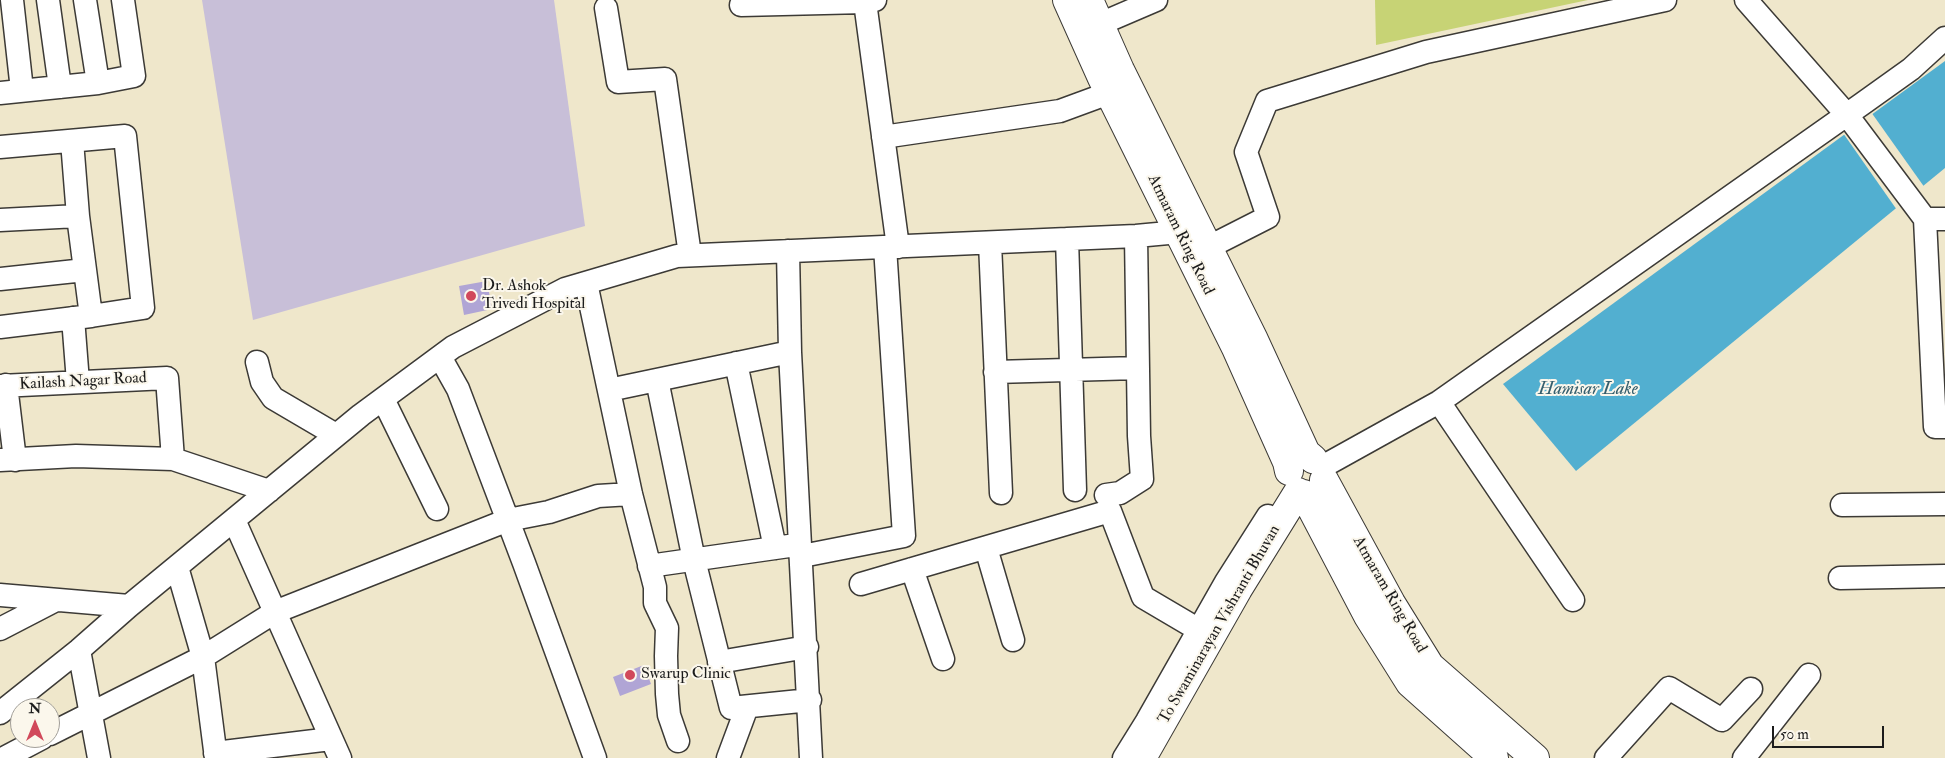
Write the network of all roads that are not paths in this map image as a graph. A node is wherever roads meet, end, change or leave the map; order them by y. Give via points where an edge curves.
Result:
1 (12, 0) edge
2 (48, 0) edge
3 (84, 0) edge
4 (123, 0) edge
5 (1067, 0) edge
6 (1089, 0) edge
7 (1156, 0) edge
8 (1665, 0) edge
9 (1746, 0) edge
10 (870, 1) edge
11 (741, 5) dead end
12 (606, 8) dead end
13 (1100, 24) junction
14 (1945, 38) edge
15 (98, 82) junction
16 (60, 87) junction
17 (22, 90) junction
18 (0, 93) edge
19 (1109, 93) junction
20 (1847, 115) junction
21 (883, 137) junction
22 (72, 141) junction
23 (0, 147) edge
24 (78, 216) junction
25 (1935, 219) edge
26 (0, 220) edge
27 (1179, 232) junction
28 (1136, 236) junction
29 (1067, 239) junction
30 (990, 243) junction
31 (891, 247) junction
32 (1210, 247) junction
33 (788, 251) junction
34 (690, 255) junction
35 (85, 270) junction
36 (0, 279) edge
37 (586, 283) junction
38 (82, 317) junction
39 (0, 327) edge
40 (790, 352) junction
41 (440, 357) junction
42 (256, 362) dead end
43 (736, 363) junction
44 (1138, 368) junction
45 (1072, 370) junction
46 (995, 372) junction
47 (657, 380) junction
48 (78, 382) junction
49 (3, 386) edge
50 (609, 390) junction
51 (383, 399) junction
52 (1439, 402) junction
53 (1945, 427) edge
54 (336, 435) junction
55 (173, 459) junction
56 (7, 460) edge
57 (1306, 478) junction
58 (1075, 490) dead end
59 (269, 491) junction
60 (1001, 493) dead end
61 (631, 494) junction
62 (1106, 495) dead end
63 (1945, 504) edge
64 (1842, 505) dead end
65 (437, 510) dead end
66 (234, 520) junction
67 (508, 520) junction
68 (775, 548) junction
69 (986, 548) junction
70 (801, 550) junction
71 (694, 560) junction
72 (649, 566) junction
73 (177, 567) junction
74 (912, 569) junction
75 (1945, 576) edge
76 (1840, 578) dead end
77 (861, 584) dead end
78 (0, 595) edge
79 (56, 600) junction
80 (1573, 600) dead end
81 (128, 606) junction
82 (275, 612) junction
83 (0, 629) edge
84 (1199, 630) junction
85 (1013, 640) dead end
86 (807, 647) junction
87 (79, 650) junction
88 (203, 657) junction
89 (943, 659) dead end
90 (719, 662) junction
91 (1809, 675) dead end
92 (1751, 689) dead end
93 (810, 700) junction
94 (747, 707) junction
95 (92, 712) junction
96 (0, 713) edge
97 (60, 729) edge
98 (678, 740) dead end
99 (23, 748) edge
100 (336, 748) edge
101 (215, 756) edge
102 (4, 758) edge
103 (100, 758) edge
104 (595, 758) edge
105 (728, 758) edge
106 (811, 758) edge
107 (1124, 758) edge
108 (1142, 758) edge
109 (1494, 758) edge
110 (1535, 758) edge
111 (1606, 758) edge
112 (1744, 758) edge

1 - 17 street
2 - 16 street
3 - 15 street
4 - 15 street via 134,76
5 - 19 main road, Atmaram Ring Road
6 - 13 main road, Atmaram Ring Road
7 - 13 street
8 - 32 street via 1426,52 1267,102 1246,152 1268,217
9 - 20 street
10 - 11 street
10 - 21 street
12 - 34 street via 618,82 665,79
13 - 32 main road, Atmaram Ring Road
14 - 20 street via 1911,69
15 - 16 street
16 - 17 street
17 - 18 street
19 - 21 street via 1060,111
19 - 27 main road, Atmaram Ring Road
20 - 25 street
20 - 52 street
21 - 31 street
22 - 23 street
22 - 24 street
22 - 38 street via 125,136 143,308
24 - 26 street
24 - 35 street
25 - 53 street via 1935,427
27 - 28 street
27 - 57 main road, Atmaram Ring Road via 1287,462
28 - 29 street
28 - 44 street
29 - 30 street
29 - 45 street
30 - 31 street
30 - 46 street
31 - 33 street
31 - 70 street via 904,536
32 - 57 main road, Atmaram Ring Road via 1306,453
33 - 34 street
33 - 40 street
34 - 37 street
35 - 36 street
35 - 38 street
37 - 41 street via 565,289 453,347
37 - 50 street
38 - 39 street
38 - 48 street
40 - 43 street
40 - 70 street
41 - 51 street
41 - 67 street via 458,389
42 - 54 street via 262,382 273,398
43 - 47 street
43 - 68 street
44 - 45 street
44 - 62 street via 1142,479 1120,493
45 - 46 street
45 - 58 street
46 - 60 street
47 - 50 street
47 - 71 street
48 - 49 street, Kailash Nagar Road
48 - 55 street, Kailash Nagar Road via 167,378
49 - 56 street
50 - 61 street
51 - 54 street
51 - 65 street
52 - 57 street
52 - 80 street
54 - 59 street
55 - 56 street via 76,456
55 - 59 street
57 - 84 street via 1226,582
57 - 108 main road, To Swaminarayan Vishranti Bhuvan via 1238,589
57 - 109 main road, Atmaram Ring Road via 1368,616 1410,683
57 - 110 main road, Atmaram Ring Road via 1430,666
59 - 66 street
61 - 67 street via 598,496 549,512
61 - 72 street
63 - 64 street
66 - 73 street
66 - 82 street
67 - 82 street
67 - 104 street
68 - 70 street
68 - 71 street
69 - 74 street
69 - 84 street via 1110,512 1144,596
69 - 85 street
70 - 86 street
71 - 72 street
71 - 90 street
72 - 98 street via 654,603 667,628 669,715
73 - 81 street
73 - 88 street
74 - 77 street
74 - 89 street
75 - 76 street
78 - 79 street
79 - 81 street
79 - 83 street
81 - 87 street
82 - 88 street
82 - 100 street
84 - 107 street
86 - 90 street
86 - 93 street
87 - 95 street
87 - 96 street
88 - 95 street
88 - 101 street
90 - 94 street via 731,708
91 - 112 street
92 - 111 street via 1722,720 1668,688
93 - 94 street
93 - 106 street
94 - 105 street
95 - 97 street
95 - 103 street
99 - 102 street
100 - 101 street

